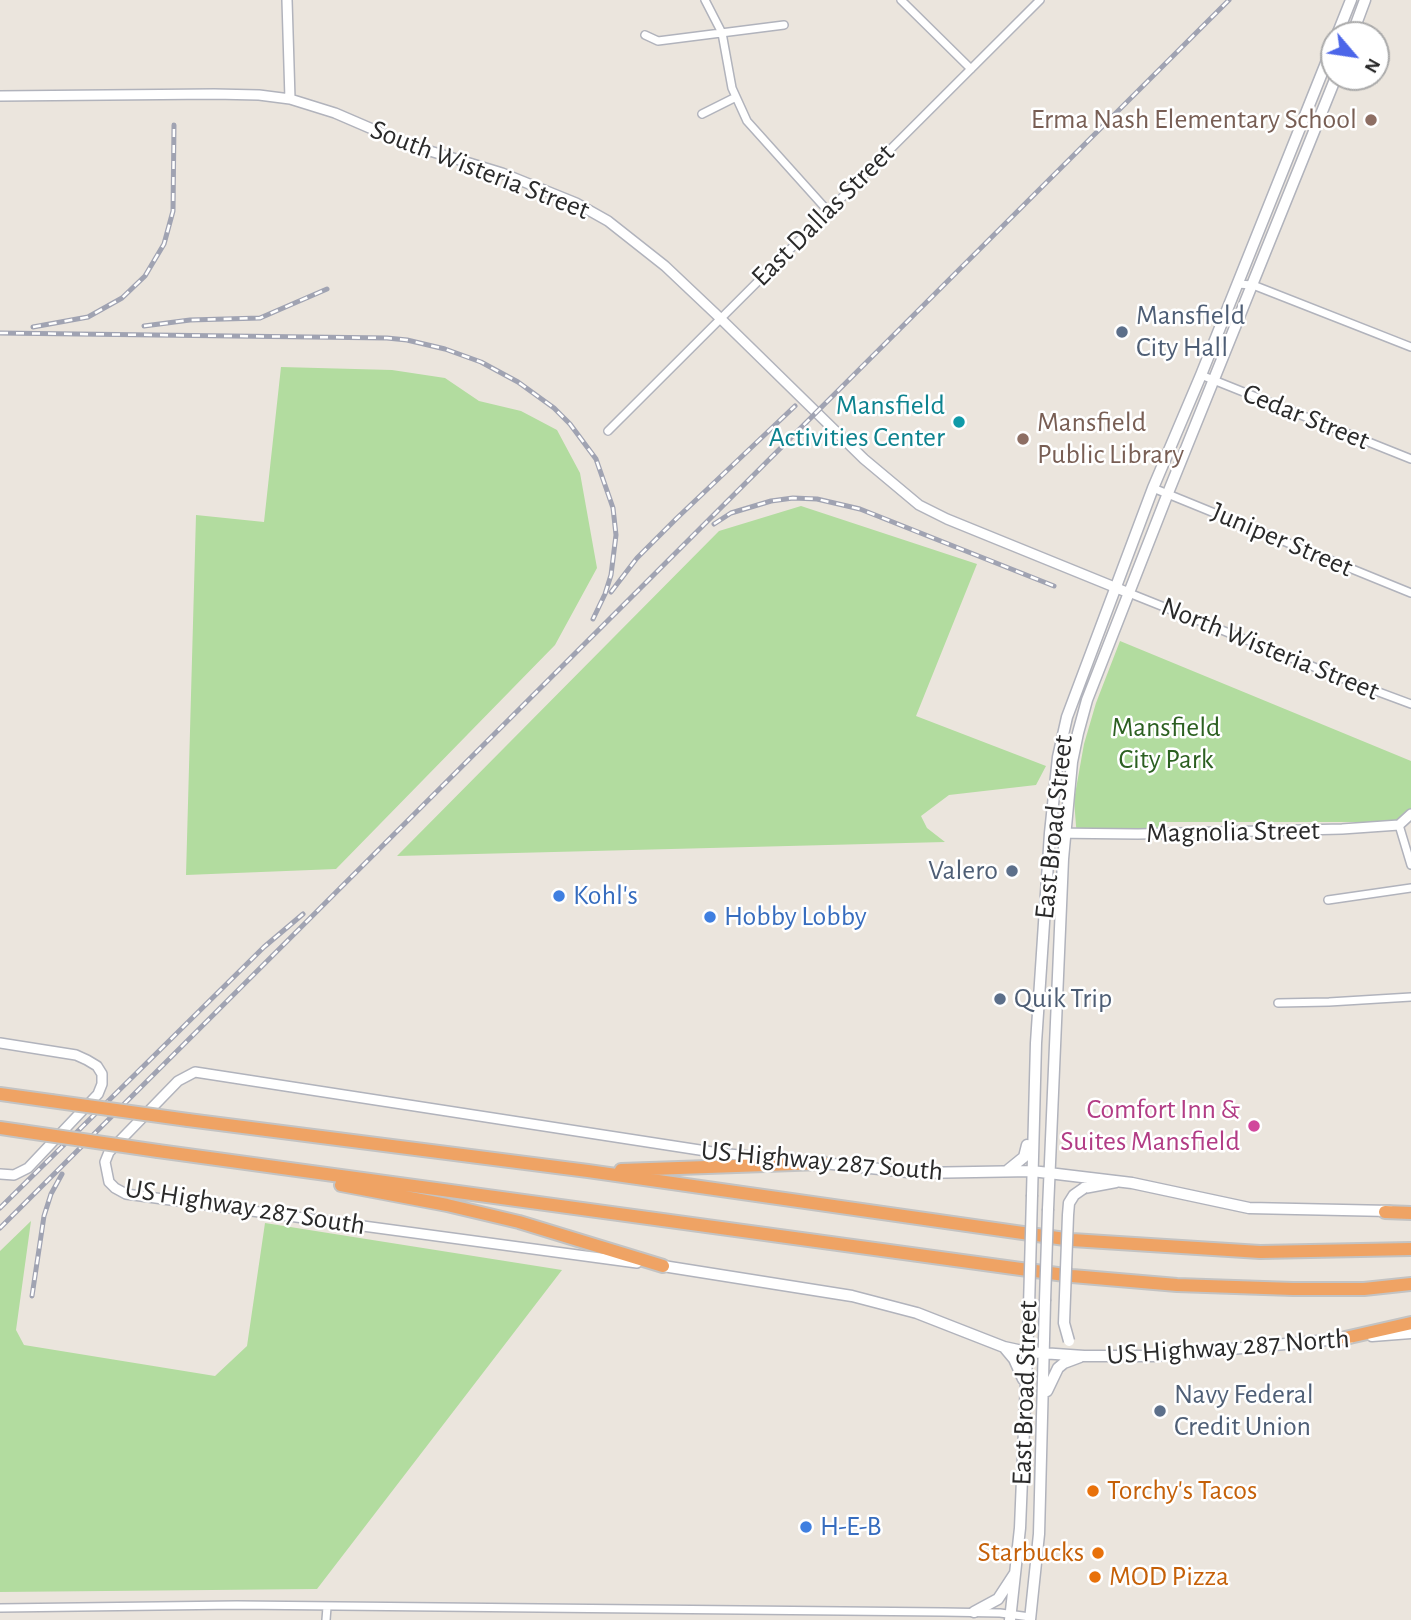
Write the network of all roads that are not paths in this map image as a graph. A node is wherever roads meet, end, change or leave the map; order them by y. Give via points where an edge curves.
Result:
1 (287, 0) edge
2 (705, 0) edge
3 (901, 0) edge
4 (1040, 0) edge
5 (1350, 0) edge
6 (1365, 0) edge
7 (1346, 13) junction
8 (1359, 18) junction
9 (1343, 21) edge
10 (1358, 21) edge
11 (784, 25) dead end
12 (722, 33) junction
13 (645, 35) dead end
14 (971, 69) junction
15 (1320, 78) edge
16 (1330, 91) edge
17 (0, 96) edge
18 (736, 97) junction
19 (289, 99) junction
20 (702, 114) dead end
21 (827, 210) junction
22 (1239, 279) junction
23 (1253, 285) junction
24 (720, 318) junction
25 (1411, 347) edge
26 (1201, 375) junction
27 (1214, 380) junction
28 (608, 431) dead end
29 (1411, 459) edge
30 (1153, 488) junction
31 (1168, 493) junction
32 (1116, 587) junction
33 (1129, 593) junction
34 (1411, 593) edge
35 (1073, 695) junction
36 (1087, 700) junction
37 (1411, 704) edge
38 (1058, 757) junction
39 (1072, 762) junction
40 (1411, 814) edge
41 (1399, 825) junction
42 (1050, 833) junction
43 (1065, 834) junction
44 (1411, 865) edge
45 (1411, 888) edge
46 (1328, 900) dead end
47 (1045, 910) junction
48 (1060, 910) junction
49 (1411, 996) edge
50 (1278, 1003) dead end
51 (1036, 1043) junction
52 (0, 1044) edge
53 (1054, 1044) junction
54 (0, 1094) edge
55 (1032, 1127) junction
56 (0, 1128) edge
57 (228, 1162) junction
58 (823, 1163) junction
59 (587, 1171) junction
60 (1032, 1171) junction
61 (1004, 1172) junction
62 (1048, 1173) junction
63 (0, 1174) edge
64 (1120, 1181) junction
65 (1411, 1211) edge
66 (1385, 1212) joint
67 (1411, 1249) edge
68 (663, 1266) junction
69 (1411, 1284) edge
70 (1411, 1323) edge
71 (1411, 1333) edge
72 (1345, 1338) junction
73 (1004, 1347) junction
74 (1027, 1352) junction
75 (1044, 1353) junction
76 (1084, 1356) junction
77 (1025, 1386) junction
78 (1044, 1398) junction
79 (1017, 1570) junction
80 (327, 1607) junction
81 (0, 1608) edge
82 (974, 1612) junction
83 (1011, 1617) edge
84 (1030, 1618) edge
85 (326, 1620) edge

1 - 19 street
2 - 12 street
3 - 14 street
4 - 14 street, East Dallas Street
5 - 7 main road
6 - 8 main road
7 - 8 main road
7 - 9 main road
8 - 10 main road
11 - 12 street
12 - 13 street via 658,41
12 - 18 street
14 - 21 street, East Dallas Street
15 - 22 main road, East Broad Street
16 - 23 main road, East Broad Street
17 - 19 street, South Wisteria Street via 214,94
18 - 20 street
18 - 21 street via 759,137
19 - 24 street, South Wisteria Street via 407,144 502,173 576,204 643,248
21 - 24 street, East Dallas Street
22 - 23 street
22 - 26 main road, East Broad Street
23 - 25 street
23 - 27 main road, East Broad Street
24 - 28 street, East Dallas Street
24 - 32 street, South Wisteria Street via 863,459 919,505
26 - 27 street, Cedar Street
26 - 30 main road, East Broad Street
27 - 29 street, Cedar Street
27 - 31 main road, East Broad Street
30 - 31 street, Juniper Street
30 - 32 main road, East Broad Street
31 - 33 main road, East Broad Street
31 - 34 street, Juniper Street
32 - 33 street, South Wisteria Street
32 - 35 main road, East Broad Street
33 - 36 main road, East Broad Street
33 - 37 street, North Wisteria Street
35 - 36 main road
35 - 38 main road, East Broad Street
36 - 39 main road, East Broad Street
38 - 39 main road
38 - 42 main road, East Broad Street
39 - 43 main road, East Broad Street
40 - 41 street
41 - 43 street, Magnolia Street
41 - 44 street
42 - 43 street, Magnolia Street
42 - 47 main road, East Broad Street
43 - 48 main road, East Broad Street
45 - 46 street
47 - 48 main road
47 - 51 main road, East Broad Street
48 - 53 main road, East Broad Street
49 - 50 street
51 - 53 main road
51 - 55 main road, East Broad Street
52 - 63 street via 76,1055 97,1066 102,1084 98,1094 28,1168 14,1175
53 - 62 main road, East Broad Street
54 - 59 highway, bridge
55 - 60 main road, East Broad Street
55 - 61 main road via 1024,1157
56 - 57 highway, bridge
57 - 68 highway via 256,1172 519,1222
57 - 69 highway via 1072,1276 1293,1289
58 - 59 highway
58 - 61 main road, US Highway 287 South via 917,1173
58 - 68 street, US Highway 287 South via 719,1153 201,1072 178,1081 108,1152 105,1162 109,1182 127,1194
59 - 67 highway via 1072,1240 1260,1252
60 - 61 main road, US Highway 287 South
60 - 62 main road, US Highway 287 South
60 - 74 main road, East Broad Street, bridge
62 - 64 main road
62 - 75 main road, East Broad Street, bridge
64 - 66 main road via 1250,1208
64 - 76 main road, bridge via 1084,1188 1069,1203 1064,1323 1069,1340
65 - 66 highway
68 - 73 main road, US Highway 287 South via 852,1296 917,1313
70 - 72 highway
71 - 72 main road, US Highway 287 North
72 - 76 main road, US Highway 287 North via 1156,1356
73 - 74 main road, US Highway 287 South
73 - 77 main road
74 - 75 main road, US Highway 287 South
74 - 77 main road, East Broad Street
75 - 76 main road, US Highway 287 North
75 - 78 main road, East Broad Street
76 - 78 main road via 1058,1367
77 - 79 main road, East Broad Street
78 - 84 main road, East Broad Street via 1040,1534
79 - 82 main road via 998,1599
79 - 83 main road, East Broad Street
80 - 81 street
80 - 82 street
80 - 85 street
82 - 83 street
83 - 84 street

